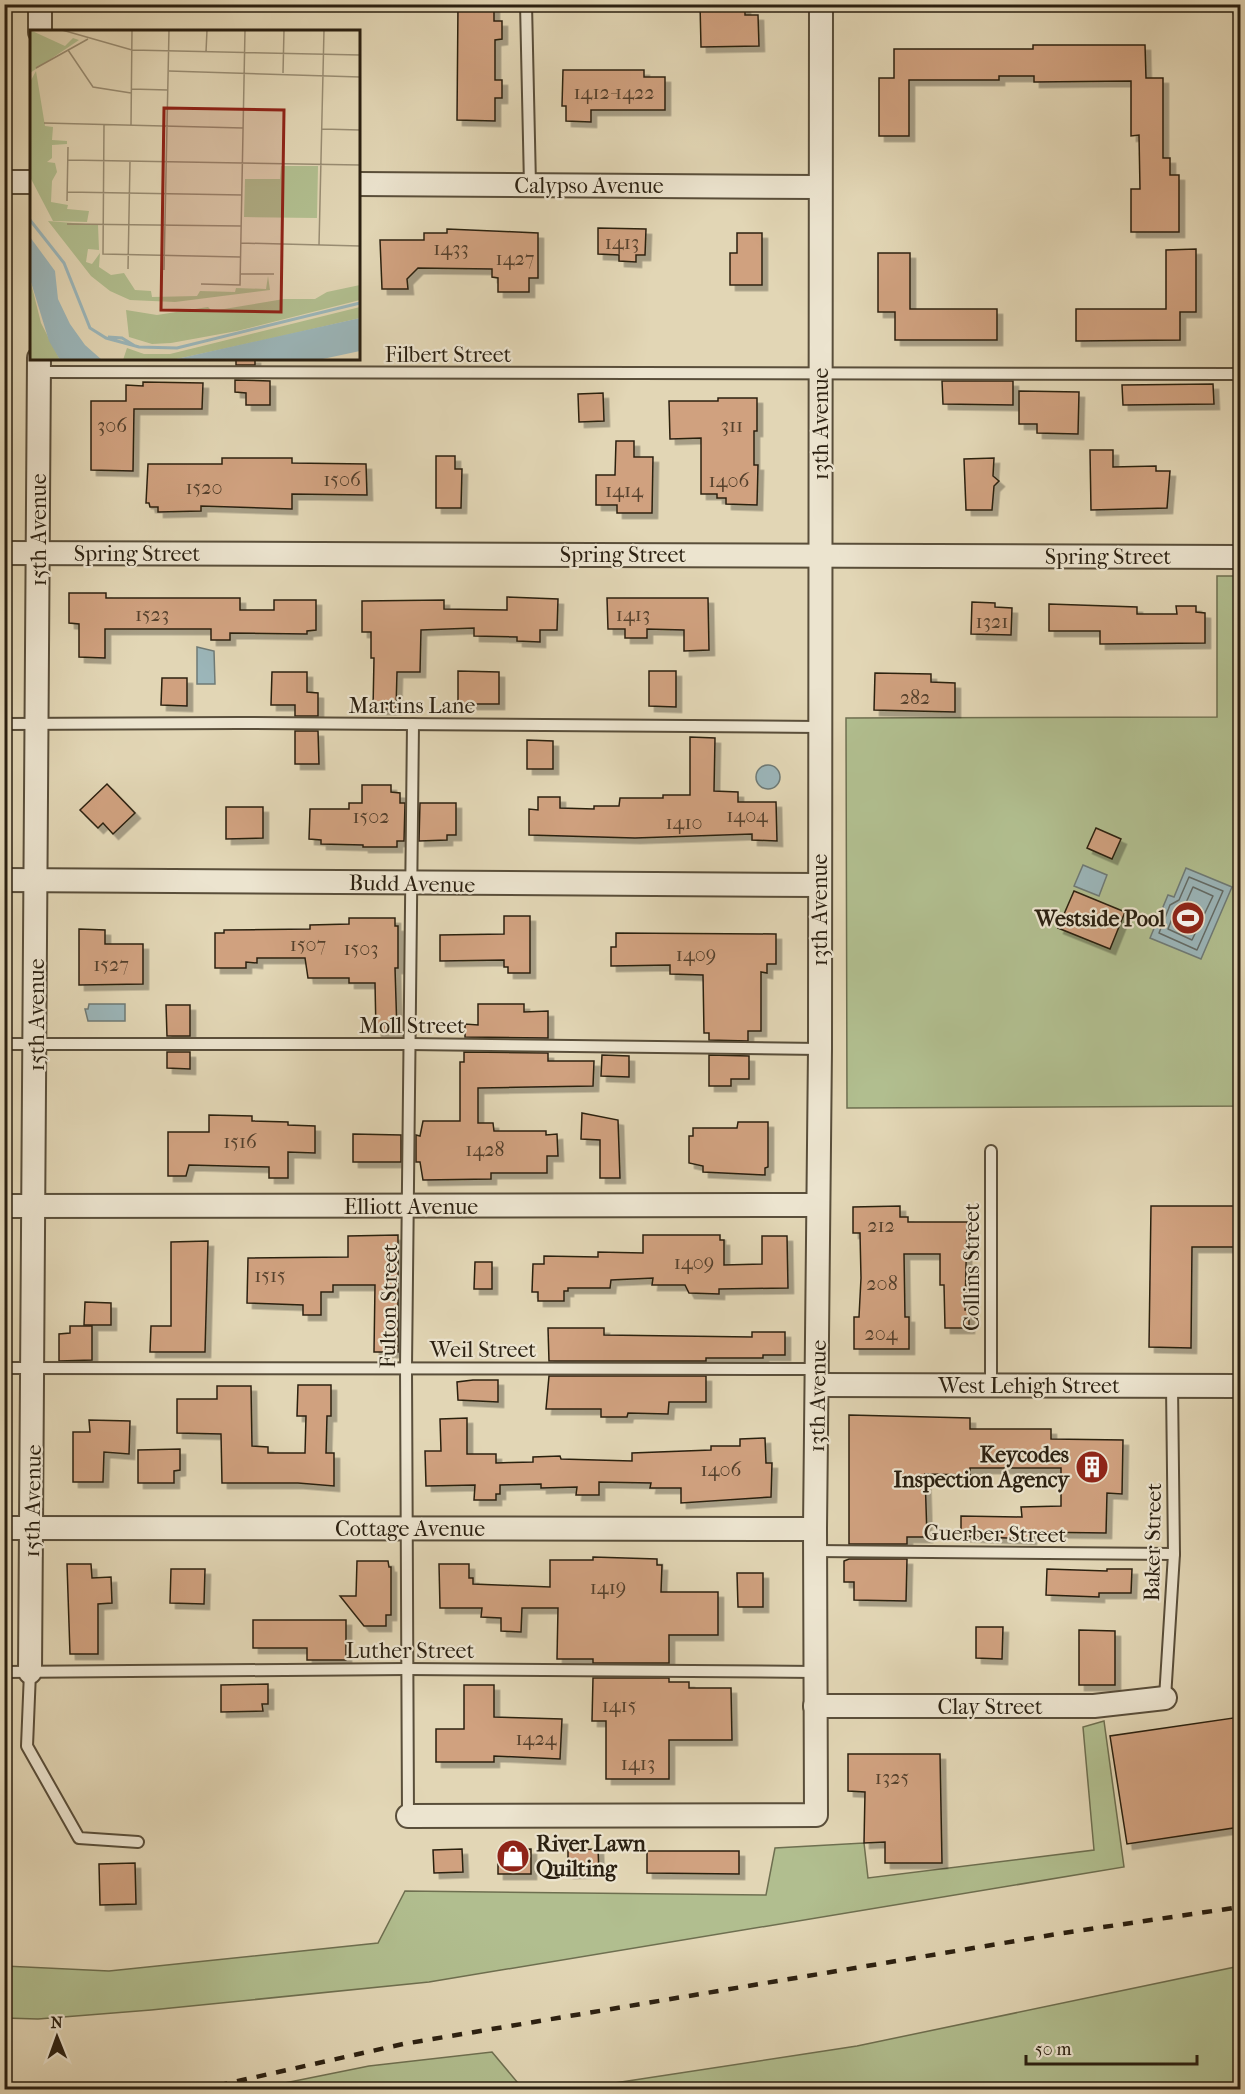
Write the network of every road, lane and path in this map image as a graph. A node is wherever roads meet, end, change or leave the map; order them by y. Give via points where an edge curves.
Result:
1 (40, 4) edge
2 (526, 4) edge
3 (821, 4) edge
4 (1237, 4) edge
5 (1240, 14) edge
6 (40, 30) edge
7 (4, 182) edge
8 (30, 182) edge
9 (360, 184) edge
10 (531, 185) junction
11 (819, 187) junction
12 (39, 365) edge
13 (1240, 374) edge
14 (820, 375) junction
15 (4, 553) edge
16 (38, 553) junction
17 (821, 555) junction
18 (1240, 557) edge
19 (4, 724) edge
20 (37, 724) junction
21 (413, 724) junction
22 (819, 727) junction
23 (36, 879) junction
24 (4, 880) edge
25 (411, 883) junction
26 (819, 885) junction
27 (4, 1044) edge
28 (36, 1044) junction
29 (410, 1044) junction
30 (820, 1049) junction
31 (991, 1151) dead end
32 (33, 1205) junction
33 (817, 1205) junction
34 (4, 1206) edge
35 (408, 1206) junction
36 (4, 1368) edge
37 (33, 1368) junction
38 (406, 1368) junction
39 (817, 1377) junction
40 (991, 1384) junction
41 (1172, 1386) junction
42 (1240, 1386) edge
43 (4, 1528) edge
44 (32, 1528) junction
45 (408, 1528) junction
46 (815, 1540) junction
47 (1174, 1554) junction
48 (407, 1668) junction
49 (4, 1672) edge
50 (30, 1672) junction
51 (816, 1672) junction
52 (1164, 1698) joint
53 (815, 1706) junction
54 (408, 1816) joint
55 (138, 1842) dead end

1 - 6 street
2 - 10 lane
3 - 11 street, 13th Avenue
4 - 5 lane
7 - 8 street
9 - 10 street, Calypso Avenue
10 - 11 street, Calypso Avenue
11 - 14 street, 13th Avenue
12 - 14 lane, Filbert Street
12 - 16 street, 15th Avenue
13 - 14 lane, Filbert Street
14 - 17 street, 13th Avenue
15 - 16 street, Spring Street
16 - 17 street, Spring Street
16 - 20 street, 15th Avenue
17 - 18 street, Spring Street
17 - 22 street, 13th Avenue
19 - 20 lane, Martins Lane
20 - 21 lane, Martins Lane
20 - 23 street, 15th Avenue
21 - 22 lane, Martins Lane
21 - 25 lane, Fulton Street
22 - 26 street, 13th Avenue
23 - 24 street, Budd Avenue
23 - 25 street, Budd Avenue
23 - 28 street, 15th Avenue
25 - 26 street, Budd Avenue
25 - 29 lane, Fulton Street
26 - 30 street, 13th Avenue
27 - 28 lane, Moll Street
28 - 29 lane, Moll Street
28 - 32 street, 15th Avenue
29 - 30 lane, Moll Street
29 - 35 lane, Fulton Street
30 - 33 street, 13th Avenue
31 - 40 lane, Collins Street
32 - 34 street, Elliott Avenue
32 - 35 street, Elliott Avenue
32 - 37 street, 15th Avenue
33 - 35 street, Elliott Avenue
33 - 39 street, 13th Avenue
35 - 38 lane, Fulton Street
36 - 37 lane, Weil Street
37 - 38 lane, Weil Street
37 - 44 street, 15th Avenue
38 - 39 lane, Weil Street
38 - 45 lane, Fulton Street
39 - 40 street, West Lehigh Street
39 - 46 street, 13th Avenue
40 - 41 street, West Lehigh Street
41 - 42 street, West Lehigh Street
41 - 47 lane, Baker Street
43 - 44 street, Cottage Avenue
44 - 45 street, Cottage Avenue
44 - 50 street, 15th Avenue
45 - 46 street, Cottage Avenue
45 - 48 lane, Fulton Street
46 - 47 lane, Guerber Street
46 - 51 street, 13th Avenue
47 - 52 lane, Baker Street
48 - 50 lane, Luther Street
48 - 51 lane, Luther Street
48 - 54 lane, Fulton Street
49 - 50 lane, Luther Street
50 - 55 lane via 27,1746 79,1838
51 - 53 street, 13th Avenue
52 - 53 street, Clay Street via 1094,1706
53 - 54 street, 13th Avenue via 816,1815

